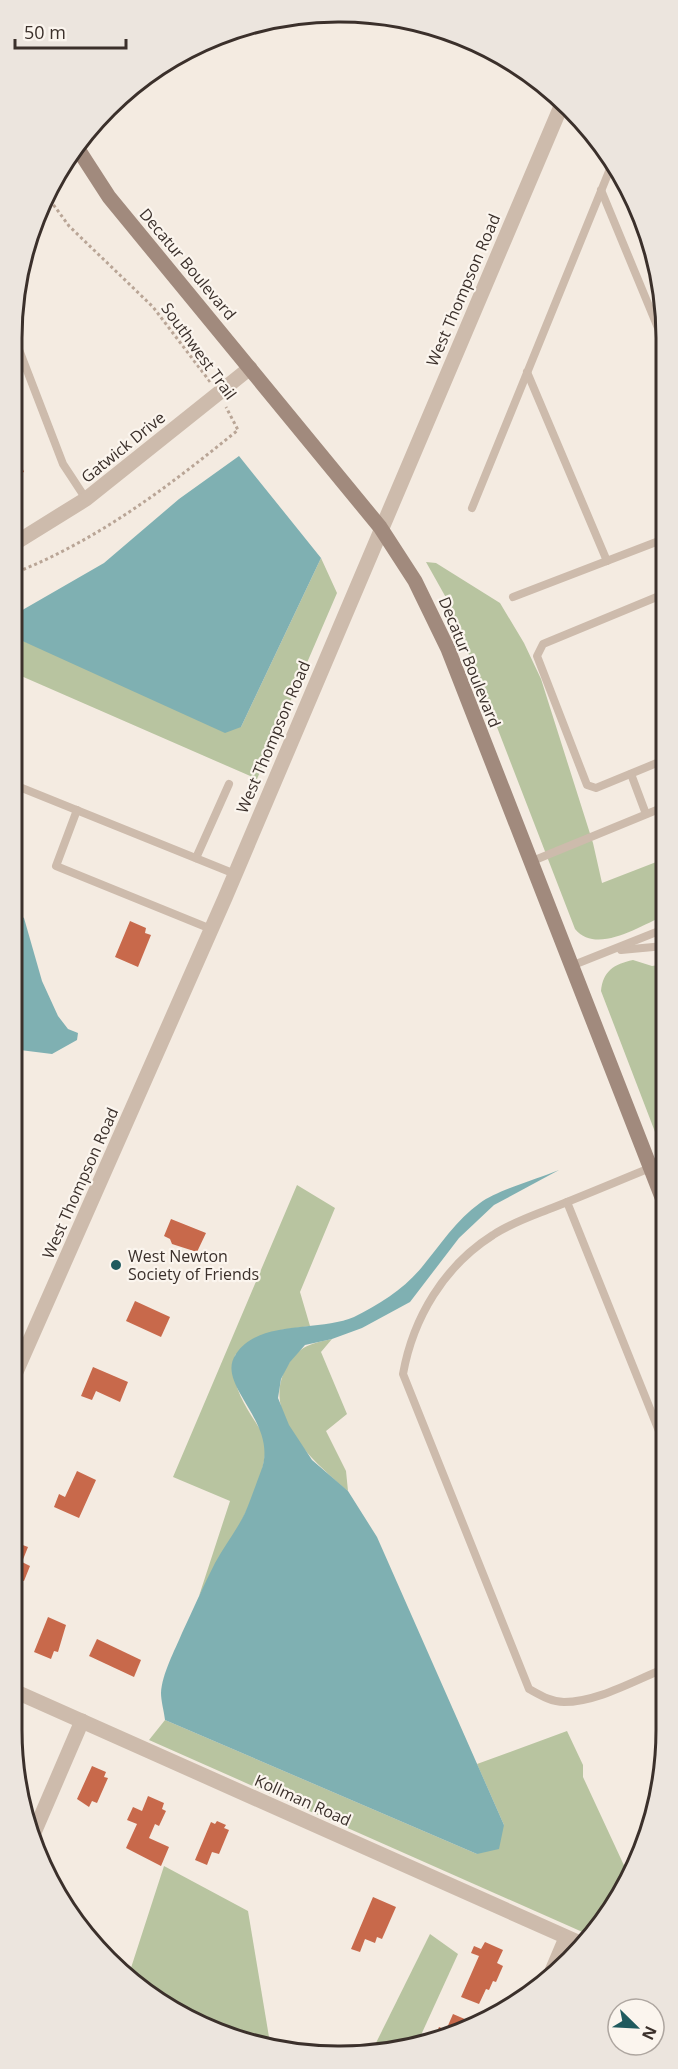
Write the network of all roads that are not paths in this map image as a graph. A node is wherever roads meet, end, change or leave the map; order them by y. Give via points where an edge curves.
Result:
1 (559, 111) edge
2 (81, 155) edge
3 (608, 173) edge
4 (601, 190) junction
5 (655, 321) edge
6 (22, 357) edge
7 (250, 368) junction
8 (527, 372) junction
9 (86, 499) junction
10 (472, 508) dead end
11 (380, 527) junction
12 (22, 539) edge
13 (656, 542) edge
14 (607, 561) junction
15 (513, 597) dead end
16 (656, 597) edge
17 (656, 763) edge
18 (631, 774) junction
19 (229, 784) dead end
20 (22, 788) edge
21 (77, 810) junction
22 (656, 810) edge
23 (646, 814) junction
24 (196, 858) junction
25 (530, 862) junction
26 (235, 874) junction
27 (211, 929) junction
28 (656, 932) edge
29 (656, 947) edge
30 (612, 950) junction
31 (571, 966) junction
32 (650, 1168) junction
33 (656, 1183) edge
34 (567, 1202) junction
35 (22, 1359) edge
36 (656, 1424) edge
37 (656, 1672) edge
38 (22, 1694) edge
39 (82, 1721) junction
40 (37, 1826) edge
41 (573, 1940) edge

1 - 11 street, West Thompson Road
2 - 7 street, Decatur Boulevard via 109,197
3 - 4 lane
4 - 5 lane
4 - 8 lane
6 - 9 lane via 63,464
7 - 9 street, Gatwick Drive
7 - 11 street, Decatur Boulevard
8 - 10 lane
8 - 14 lane
9 - 12 street, Gatwick Drive
11 - 25 street, Decatur Boulevard via 431,610
11 - 26 street, West Thompson Road
13 - 14 lane
14 - 15 lane
16 - 18 lane via 543,644 537,657 587,785 596,788
17 - 18 lane
18 - 23 lane
19 - 24 lane
20 - 21 lane
21 - 24 lane
21 - 27 lane via 56,866
22 - 23 lane
23 - 25 lane
24 - 26 lane
25 - 31 street, Decatur Boulevard
26 - 27 street, West Thompson Road
27 - 35 street, West Thompson Road
28 - 30 lane
29 - 30 lane
30 - 31 lane
31 - 32 street, Decatur Boulevard
32 - 33 street, Decatur Boulevard
32 - 34 lane
34 - 36 lane
34 - 37 lane via 493,1235 454,1270 422,1313 403,1374 529,1689 563,1702 592,1697
38 - 39 street, Kollman Road
39 - 40 street
39 - 41 street, Kollman Road

